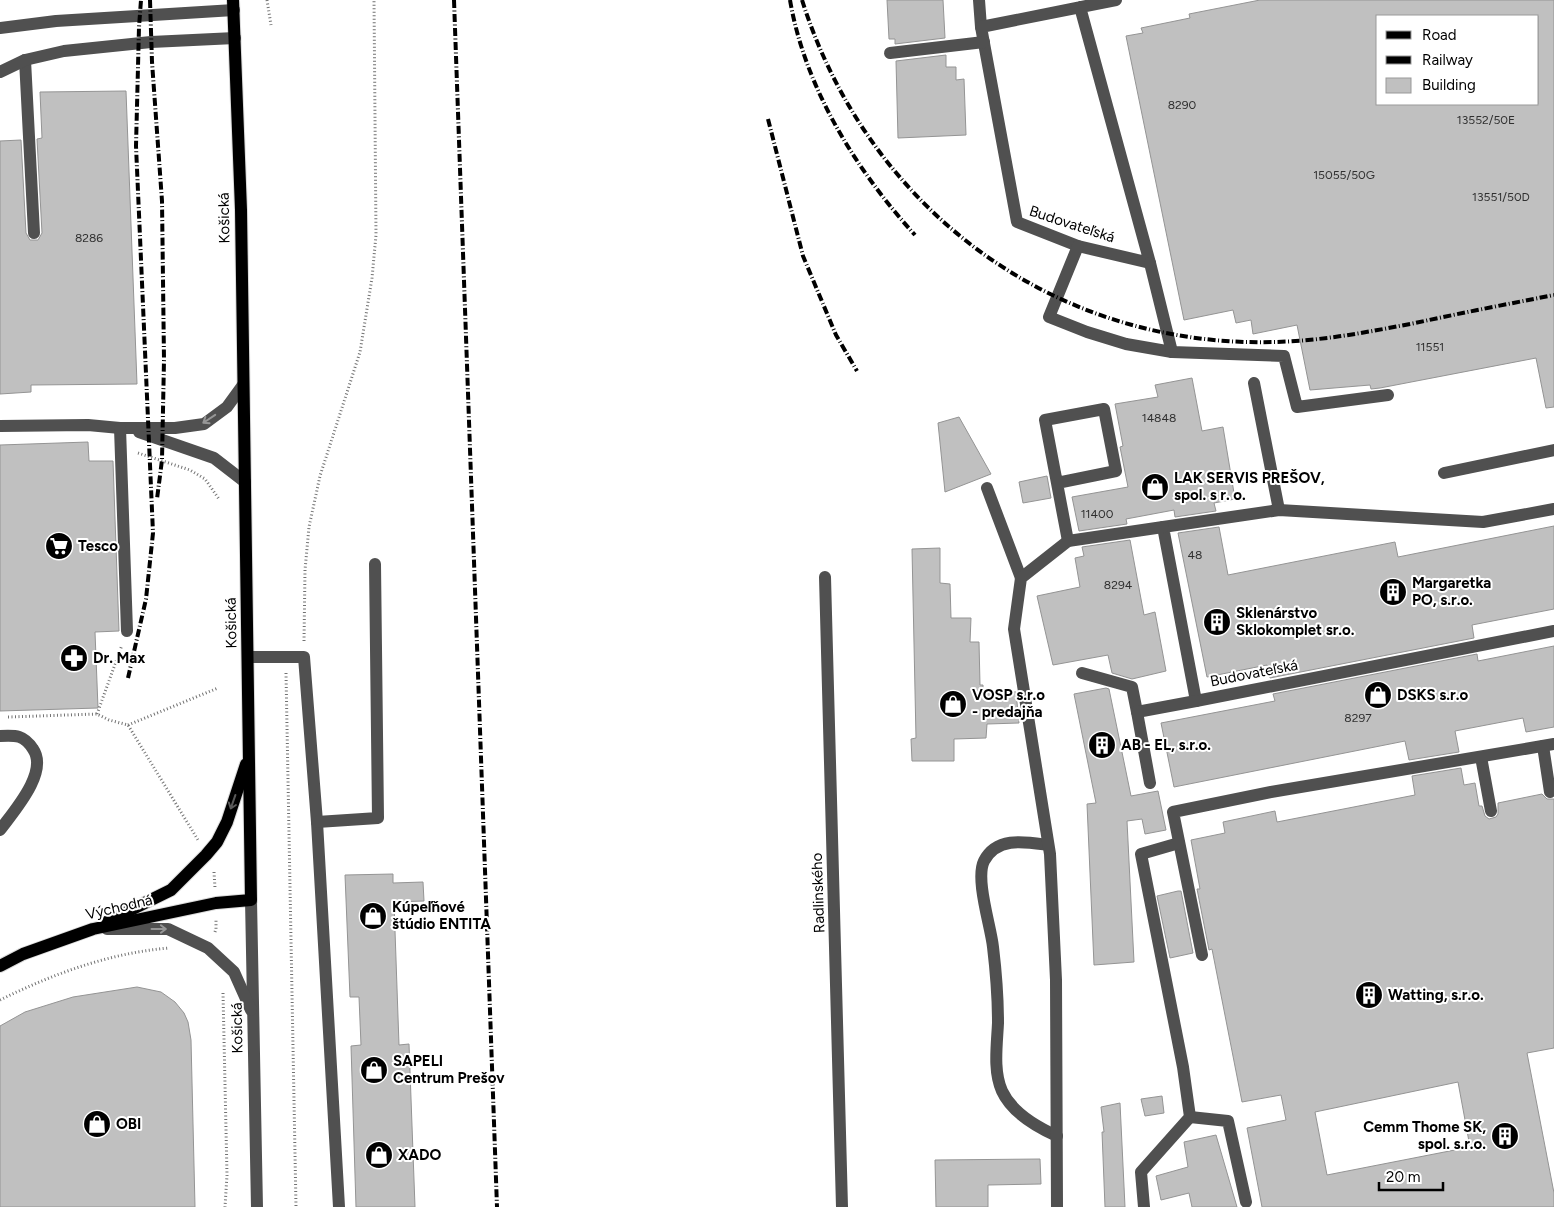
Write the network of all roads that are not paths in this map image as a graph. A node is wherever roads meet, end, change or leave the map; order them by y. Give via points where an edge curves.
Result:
1 (979, 0) edge
2 (1116, 0) edge
3 (234, 5) edge
4 (1080, 7) junction
5 (981, 27) junction
6 (0, 28) edge
7 (235, 38) junction
8 (984, 42) junction
9 (890, 53) dead end
10 (25, 60) junction
11 (0, 72) edge
12 (34, 233) dead end
13 (1078, 246) junction
14 (1150, 264) junction
15 (1172, 352) junction
16 (1254, 384) dead end
17 (243, 385) junction
18 (1388, 395) dead end
19 (0, 426) edge
20 (120, 428) junction
21 (1554, 450) edge
22 (1444, 473) dead end
23 (245, 482) junction
24 (1057, 483) junction
25 (987, 488) dead end
26 (1554, 509) edge
27 (1279, 510) junction
28 (1163, 527) junction
29 (1068, 541) junction
30 (375, 564) dead end
31 (825, 578) dead end
32 (1021, 578) junction
33 (127, 630) road end
34 (1554, 631) edge
35 (248, 657) junction
36 (1082, 673) dead end
37 (1196, 701) junction
38 (1136, 712) junction
39 (0, 736) edge
40 (1549, 745) edge
41 (249, 756) junction
42 (1481, 757) junction
43 (1150, 783) dead end
44 (1550, 792) dead end
45 (1491, 811) dead end
46 (317, 822) junction
47 (0, 830) edge
48 (1179, 843) junction
49 (1048, 845) junction
50 (251, 900) junction
51 (93, 929) junction
52 (1202, 955) dead end
53 (0, 966) edge
54 (254, 1017) junction
55 (1190, 1117) junction
56 (1057, 1136) junction
57 (1246, 1202) dead end
58 (258, 1207) edge
59 (339, 1207) edge
60 (842, 1207) edge
61 (1057, 1207) edge
62 (1144, 1207) edge

1 - 5 street, Budovateľská
2 - 4 street
3 - 6 street
3 - 7 main road, Košická
4 - 5 street
4 - 14 street
5 - 8 street, Budovateľská
7 - 10 street via 83,49
7 - 17 main road, Košická
8 - 9 street
8 - 13 street, Budovateľská via 1017,222
10 - 11 street
10 - 12 street
13 - 14 street, Budovateľská
13 - 15 street via 1049,317 1126,344
14 - 15 street
15 - 18 street via 1284,356 1297,407
16 - 27 street
17 -> 20 street via 227,407 204,424 175,428
17 - 23 main road, Košická
19 - 20 street
20 - 23 street via 214,458
20 - 33 street
21 - 22 street
23 - 35 main road, Košická
24 - 24 street via 1045,420 1104,409 1116,471
24 - 29 street
25 - 32 street
26 - 27 street via 1483,522
27 - 28 street
28 - 29 street
28 - 37 street, Budovateľská
29 - 32 street
30 - 46 street via 378,818
31 - 60 street, Radlinského
32 - 49 street via 1014,629
34 - 37 street, Budovateľská
35 - 41 main road, Košická
35 - 46 street via 304,657
36 - 38 street via 1132,687
37 - 38 street
38 - 43 street
39 - 47 street via 15,735 27,740 38,765 33,782
40 - 42 street
40 - 44 street
41 - 50 main road, Košická
41 -> 51 main road via 217,842 171,890
42 - 45 street
42 - 48 street via 1173,812
46 - 59 street
48 - 52 street
48 - 55 street via 1141,854
49 - 56 street via 1056,980
49 - 56 street via 1009,842 991,852 983,862 981,881 994,947 998,1076 1002,1092 1040,1129
50 - 51 main road, Východná via 216,903
50 - 54 street, Košická
51 - 53 main road, Východná via 23,954
51 -> 54 street via 168,929 208,948 234,972
54 - 58 street, Košická
55 - 57 street via 1228,1121
55 - 62 street via 1141,1172
56 - 61 street

